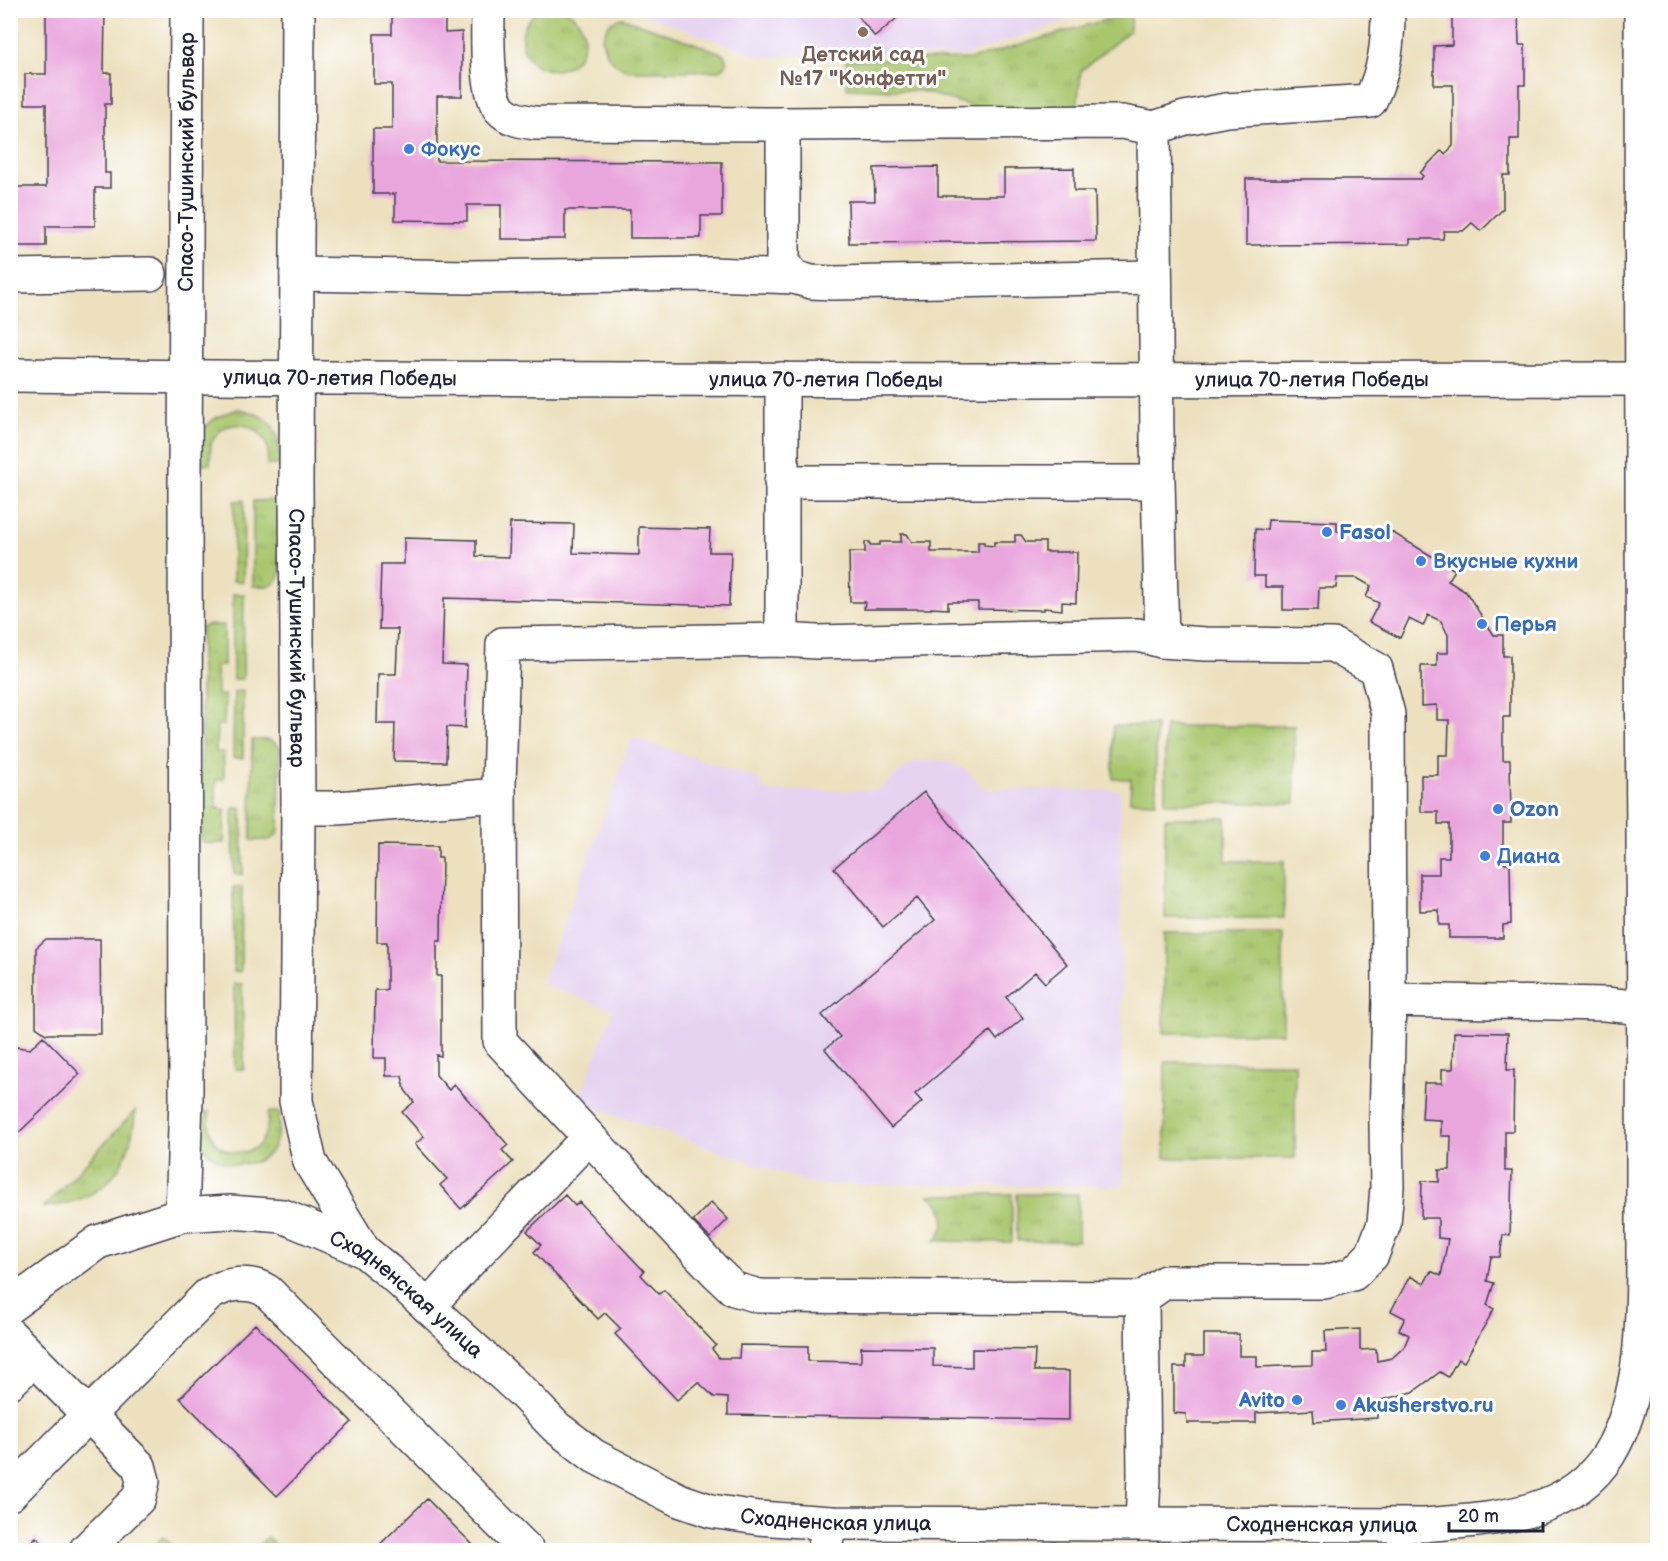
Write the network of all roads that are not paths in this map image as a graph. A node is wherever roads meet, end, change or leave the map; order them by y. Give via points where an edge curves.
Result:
1 (187, 10) edge
2 (298, 10) edge
3 (488, 10) edge
4 (1388, 10) edge
5 (1641, 10) edge
6 (783, 124) junction
7 (1154, 128) junction
8 (150, 274) dead end
9 (297, 274) junction
10 (10, 276) edge
11 (794, 277) junction
12 (1154, 277) junction
13 (10, 375) edge
14 (185, 376) junction
15 (297, 378) junction
16 (782, 379) junction
17 (1641, 379) junction
18 (1156, 380) junction
19 (781, 482) junction
20 (1157, 482) junction
21 (782, 640) junction
22 (1162, 641) junction
23 (499, 795) junction
24 (298, 808) junction
25 (1389, 1000) junction
26 (1644, 1008) junction
27 (589, 1137) junction
28 (182, 1215) junction
29 (364, 1251) junction
30 (1142, 1298) junction
31 (10, 1306) edge
32 (428, 1307) junction
33 (10, 1335) edge
34 (34, 1359) junction
35 (10, 1382) edge
36 (89, 1415) junction
37 (10, 1494) edge
38 (1142, 1524) junction
39 (827, 1537) edge
40 (86, 1551) edge
41 (527, 1551) edge

1 - 14 street, Спасо-Тушинский бульвар
2 - 9 street, Спасо-Тушинский бульвар
3 - 6 street via 493,95 500,108 516,120
4 - 7 street via 1386,51 1370,101 1226,110
5 - 17 street, Сходненская улица
6 - 7 street via 1122,122
6 - 11 street via 783,262
7 - 12 street
8 - 10 street
9 - 11 street
9 - 15 street, Спасо-Тушинский бульвар
11 - 12 street via 834,284
12 - 18 street
13 - 14 street, улица 70-летия Победы
14 - 15 street, улица 70-летия Победы
14 - 28 street, Спасо-Тушинский бульвар via 186,1086
15 - 16 street, улица 70-летия Победы
15 - 24 street, Спасо-Тушинский бульвар
16 - 18 street, улица 70-летия Победы
16 - 19 street
17 - 18 street, улица 70-летия Победы
17 - 26 street, Сходненская улица
18 - 20 street
19 - 20 street
19 - 21 street
20 - 22 street
21 - 22 street via 1138,635
21 - 23 street via 503,644
22 - 25 street via 1333,645 1376,669 1388,714
23 - 24 street
23 - 27 street via 500,1041
24 - 29 street, Спасо-Тушинский бульвар via 296,1101 310,1162
25 - 26 street
25 - 30 street via 1387,1187 1384,1224 1372,1255 1353,1274 1325,1282 1165,1282
26 - 38 street, Сходненская улица via 1643,1311 1634,1388 1623,1427 1609,1454 1587,1480 1570,1494 1542,1507 1458,1522
27 - 30 street via 716,1272 734,1289 751,1294
27 - 32 street
28 - 29 street, Сходненская улица via 230,1212 283,1216
28 - 31 street, Сходненская улица via 98,1242
29 - 32 street, Сходненская улица
30 - 38 street
32 - 39 street, Сходненская улица via 556,1426 594,1456 679,1500
33 - 34 street
34 - 35 street
34 - 36 street
36 - 37 street
36 - 40 street via 139,1466 143,1481 139,1498
36 - 41 street via 208,1295 218,1288 259,1286
38 - 39 street, Сходненская улица

